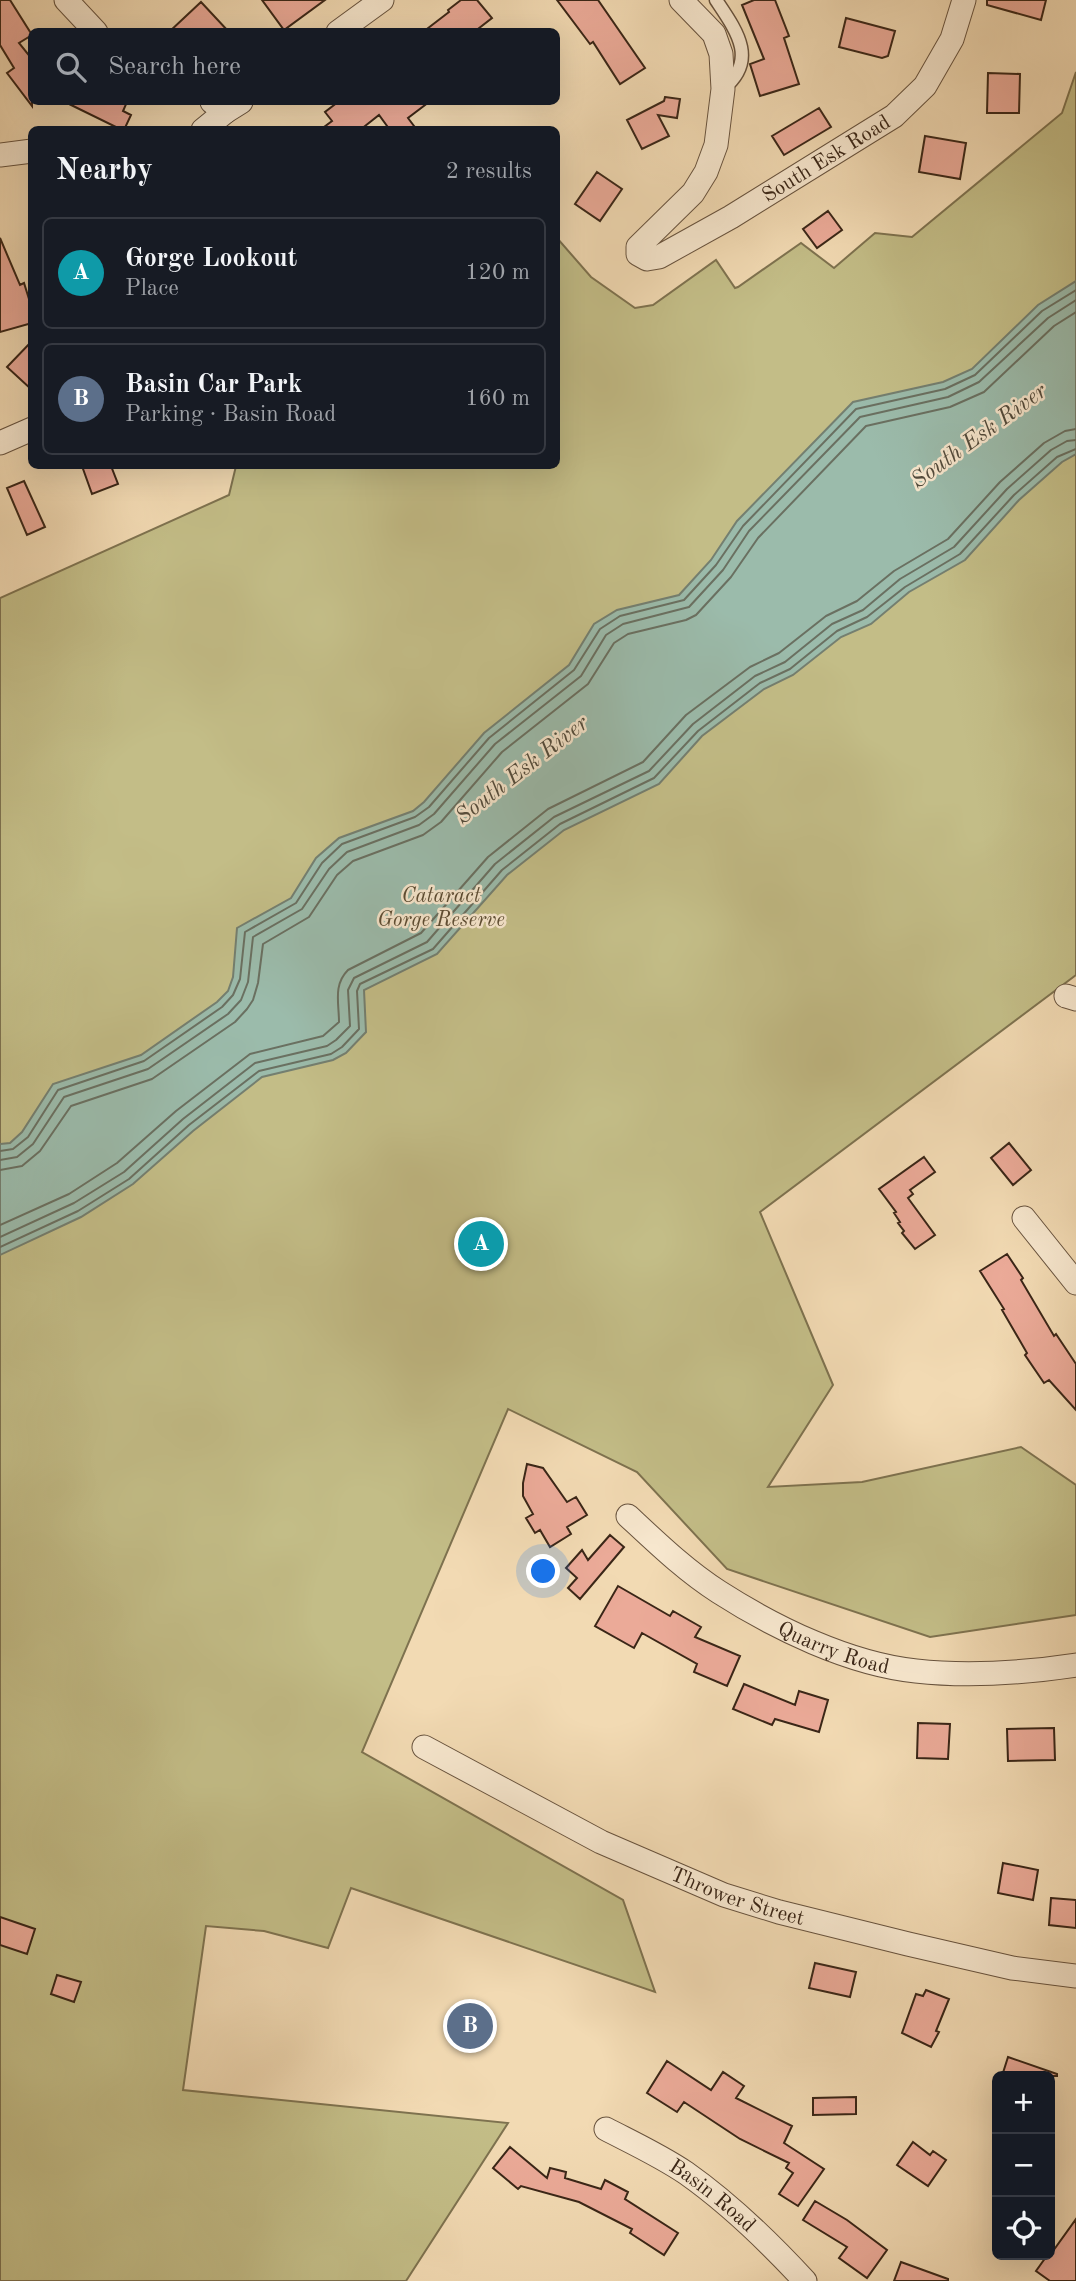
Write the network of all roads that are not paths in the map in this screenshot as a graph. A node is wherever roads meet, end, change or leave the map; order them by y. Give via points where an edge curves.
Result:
1 (66, 0) edge
2 (382, 0) edge
3 (681, 0) edge
4 (716, 0) edge
5 (964, 0) edge
6 (92, 28) edge
7 (344, 28) edge
8 (723, 89) junction
9 (226, 105) edge
10 (207, 126) edge
11 (28, 152) edge
12 (0, 155) edge
13 (28, 431) edge
14 (0, 443) edge
15 (1024, 1218) dead end
16 (1076, 1283) edge
17 (628, 1516) dead end
18 (1076, 1665) edge
19 (424, 1747) dead end
20 (1076, 1976) edge
21 (606, 2129) dead end
22 (805, 2281) edge

1 - 6 street
2 - 7 street
3 - 8 street via 714,34 721,54
4 - 8 lane via 741,47 736,79
5 - 8 street, South Esk Road via 953,39 925,86 894,116 731,217 659,257 647,259 638,254 638,247 693,193 706,172 716,145
9 - 10 street
11 - 12 street
13 - 14 street
15 - 16 street
17 - 18 street, Quarry Road via 718,1591 790,1633 873,1662 915,1671 976,1674
19 - 20 street, Thrower Street via 601,1842 724,1895 1012,1968
21 - 22 street, Basin Road via 645,2148 721,2199

